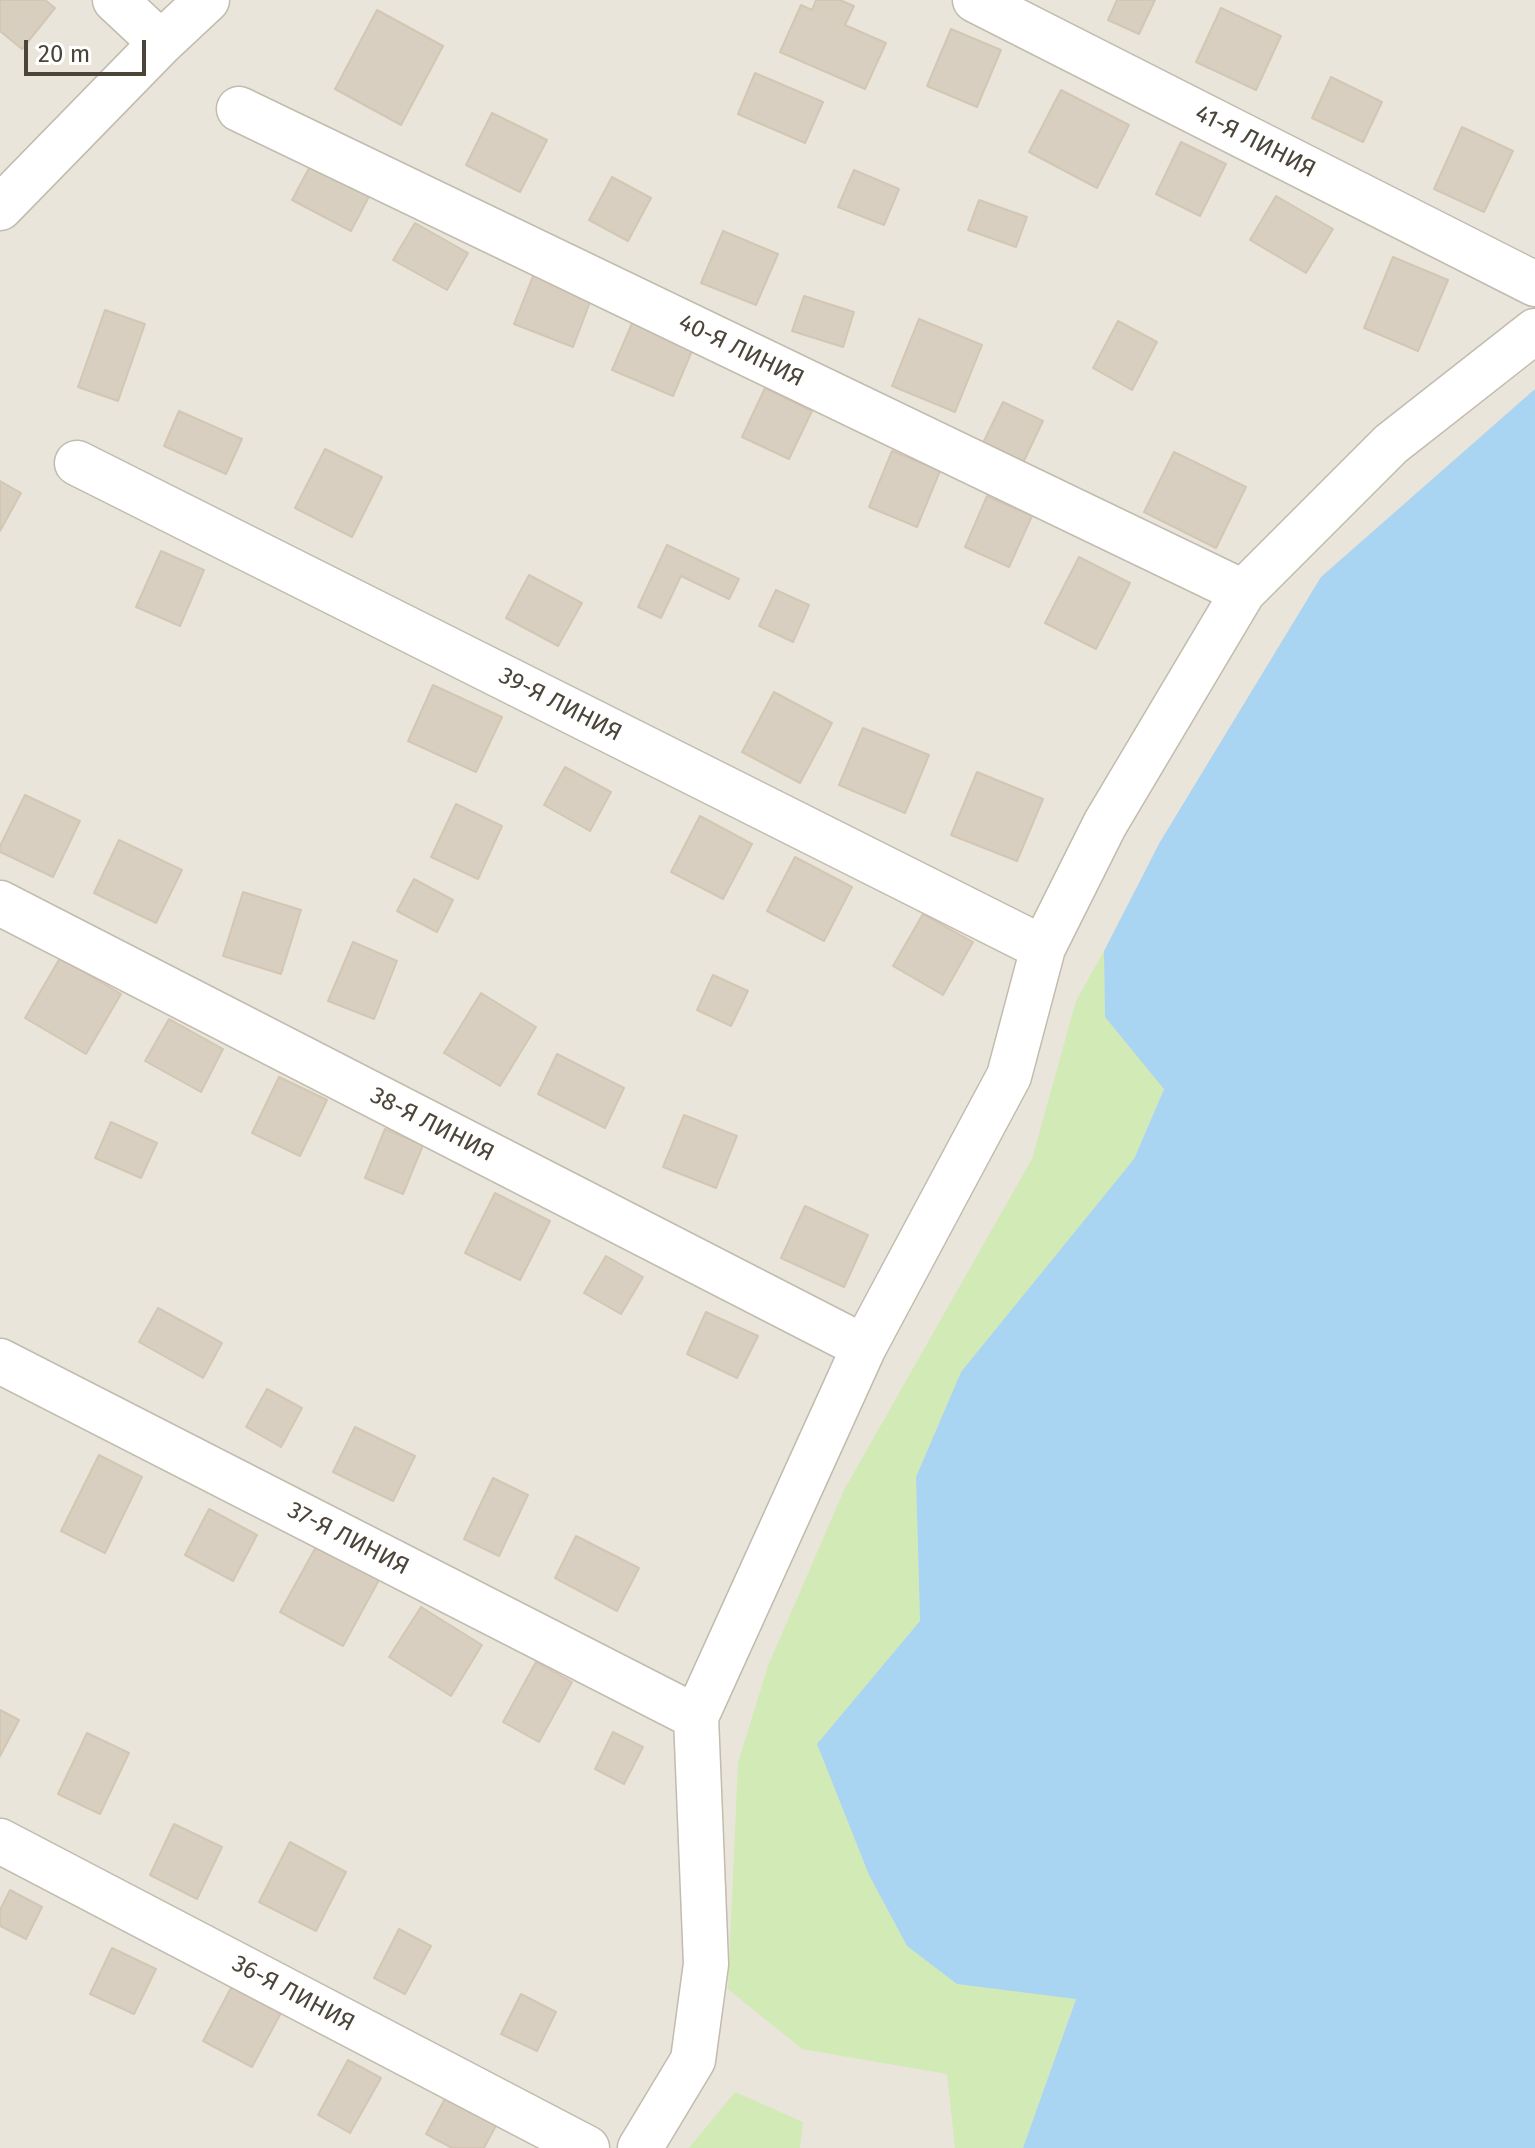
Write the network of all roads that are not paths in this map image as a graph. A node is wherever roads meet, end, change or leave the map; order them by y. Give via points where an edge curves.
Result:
1 (115, 0) edge
2 (207, 0) edge
3 (975, 0) edge
4 (161, 43) junction
5 (239, 109) dead end
6 (0, 208) edge
7 (1535, 284) edge
8 (1535, 331) edge
9 (77, 463) dead end
10 (1243, 592) junction
11 (0, 903) edge
12 (1043, 948) junction
13 (864, 1347) junction
14 (0, 1361) edge
15 (696, 1717) junction
16 (0, 1841) edge
17 (587, 2148) edge
18 (640, 2148) edge

1 - 4 street
2 - 4 street
3 - 7 street, 41-Я ЛИНИЯ
4 - 6 street
5 - 10 street, 40-Я ЛИНИЯ
8 - 10 street via 1391,444
9 - 12 street, 39-Я ЛИНИЯ
10 - 12 street via 1105,824
11 - 13 street, 38-Я ЛИНИЯ
12 - 13 street via 1009,1076
13 - 15 street
14 - 15 street, 37-Я ЛИНИЯ
15 - 18 street via 706,1964 693,2060
16 - 17 street, 36-Я ЛИНИЯ

